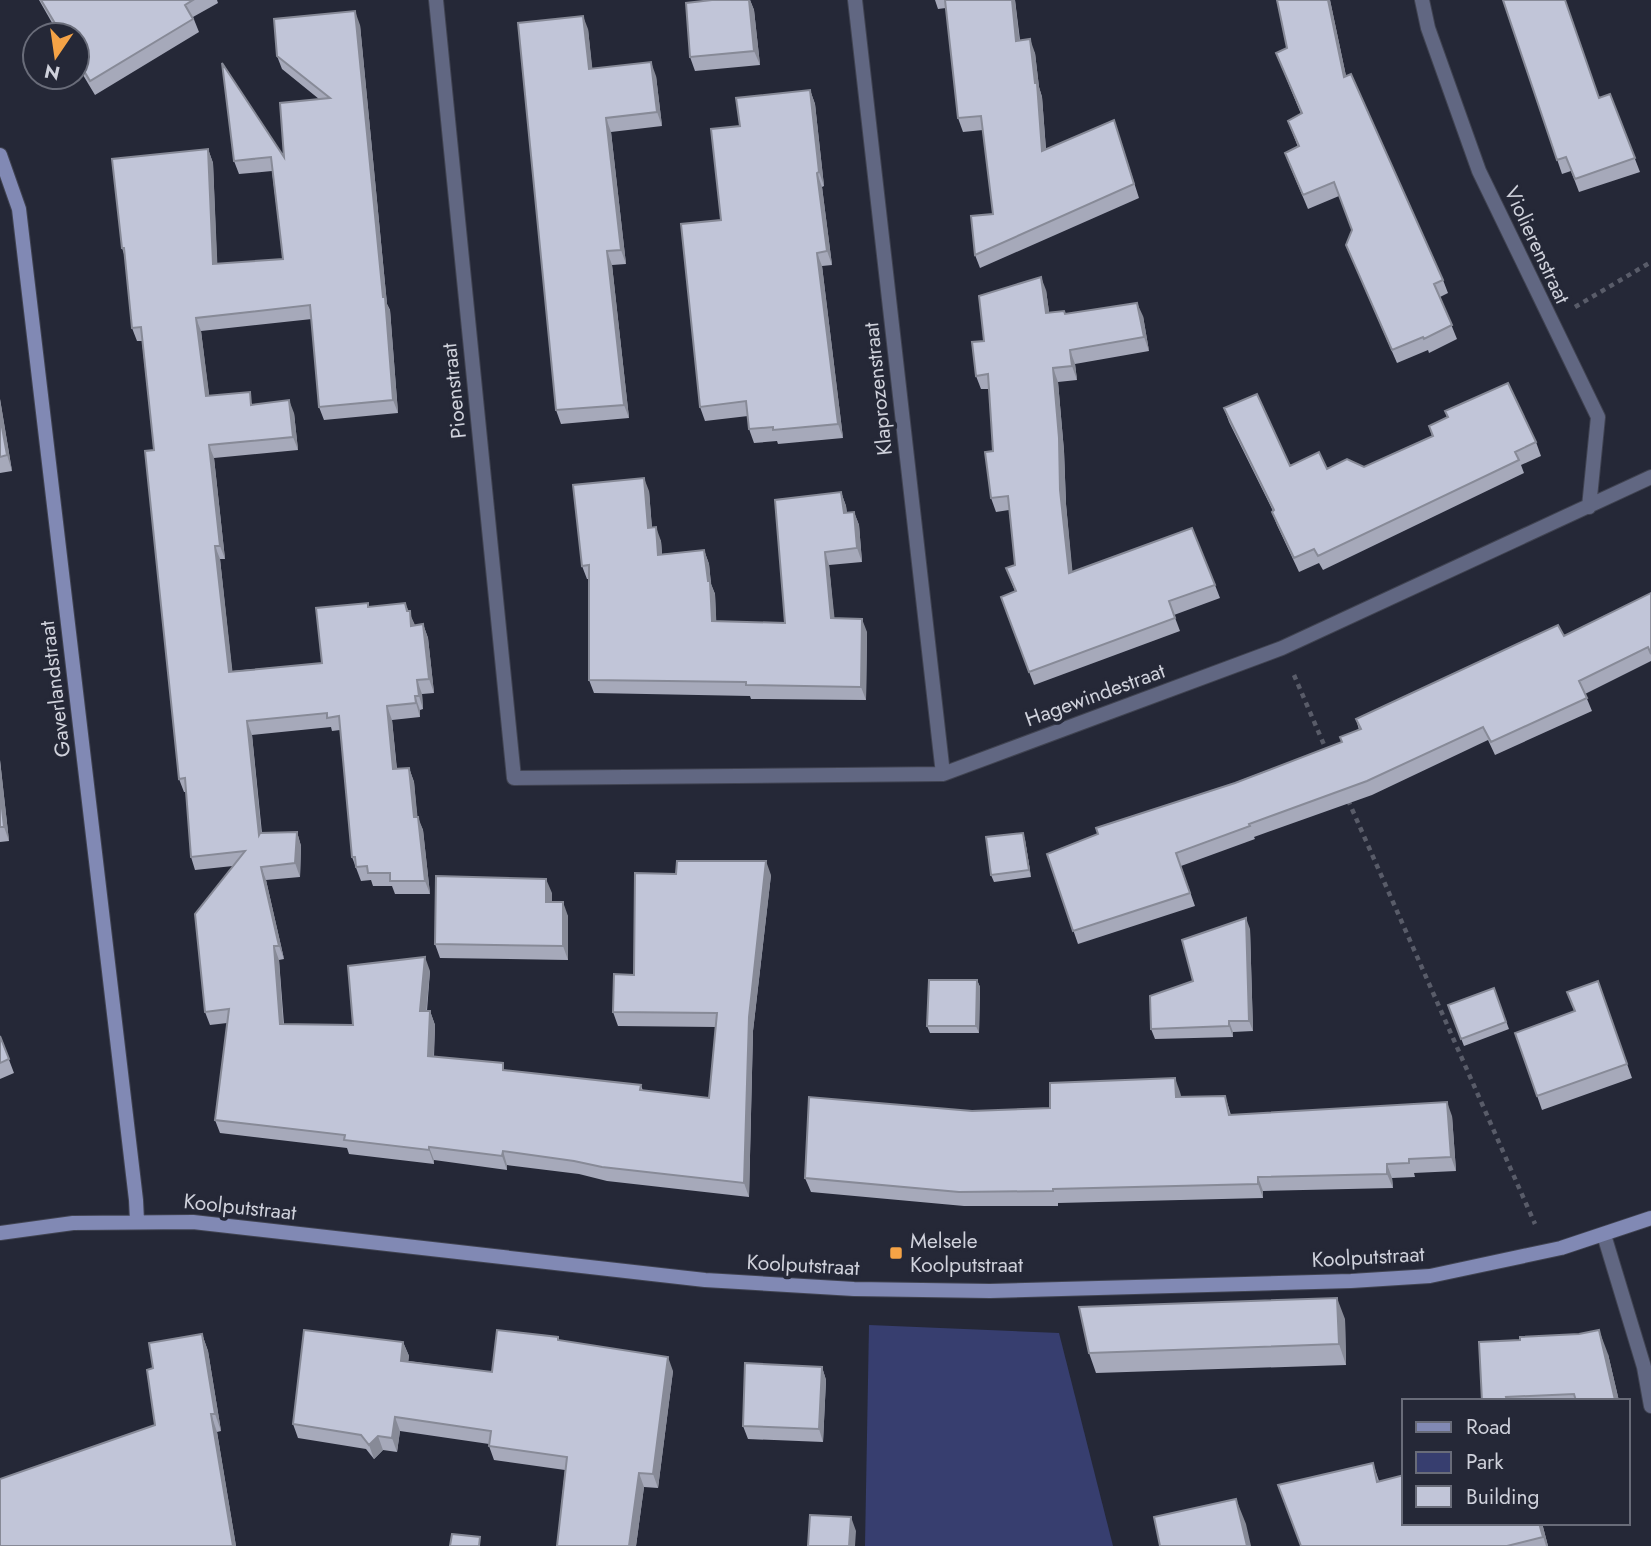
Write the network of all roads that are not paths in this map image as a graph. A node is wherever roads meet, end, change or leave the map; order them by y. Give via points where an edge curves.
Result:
1 (436, 0) edge
2 (855, 0) edge
3 (1422, 0) edge
4 (0, 155) edge
5 (1651, 477) edge
6 (1588, 506) junction
7 (943, 774) junction
8 (514, 778) joint
9 (1651, 1218) edge
10 (137, 1221) junction
11 (0, 1233) edge
12 (1604, 1235) junction
13 (1651, 1406) edge

1 - 8 street, Pioenstraat
2 - 7 street, Klaprozenstraat
3 - 6 street, Violierenstraat via 1479,171 1598,417
4 - 10 street, Gaverlandstraat via 19,209
5 - 6 street, Hagewindestraat
6 - 7 street, Hagewindestraat via 1282,649
7 - 8 street, Hagewindestraat
9 - 12 street, Koolputstraat
10 - 11 street, Koolputstraat via 73,1223
10 - 12 street, Koolputstraat via 193,1222 705,1280 990,1292 1430,1276
12 - 13 street via 1644,1367

